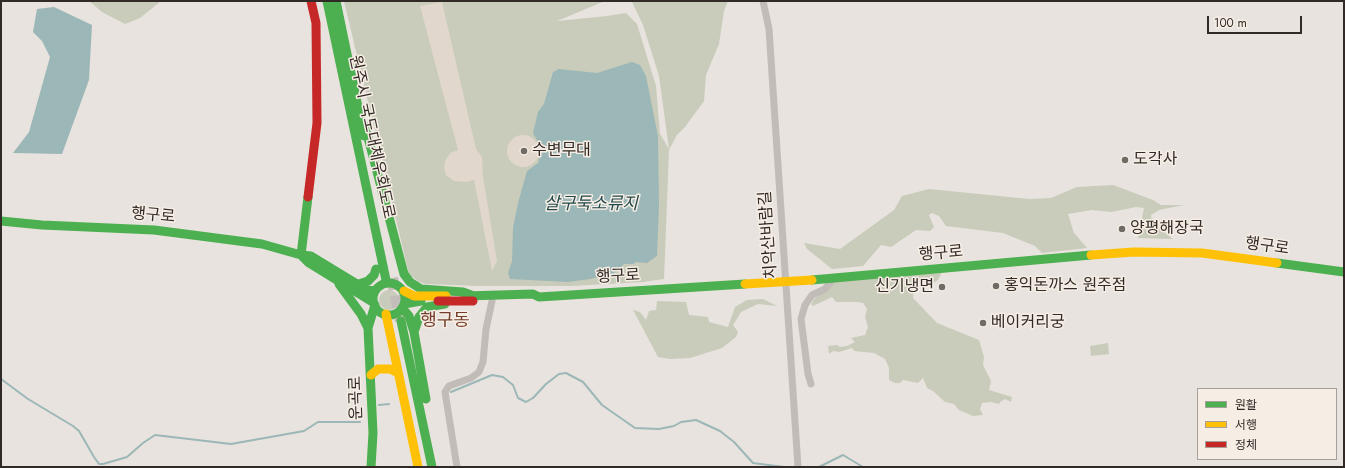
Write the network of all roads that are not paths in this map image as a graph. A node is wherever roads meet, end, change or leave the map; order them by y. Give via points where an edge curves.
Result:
1 (311, 1) edge
2 (327, 1) edge
3 (336, 1) edge
4 (763, 1) edge
5 (352, 104) junction
6 (1, 221) edge
7 (301, 255) junction
8 (376, 269) junction
9 (1344, 272) edge
10 (404, 274) junction
11 (834, 278) junction
12 (337, 280) junction
13 (359, 284) junction
14 (383, 284) junction
15 (402, 289) junction
16 (539, 297) junction
17 (471, 298) junction
18 (492, 301) junction
19 (404, 306) junction
20 (379, 309) junction
21 (368, 328) junction
22 (414, 332) junction
23 (398, 374) junction
24 (371, 375) junction
25 (811, 384) dead end
26 (371, 467) edge
27 (418, 467) edge
28 (423, 467) edge
29 (432, 467) edge
30 (438, 467) edge
31 (457, 467) edge
32 (798, 467) edge

1 - 7 main road via 316,23 317,123
2 - 5 main road, 원주시 국도대체우회도로
3 - 5 main road, 원주시 국도대체우회도로
4 - 32 street, 치악산바람길 via 769,36
5 - 8 main road via 352,155
5 - 10 main road via 372,148
5 - 14 main road, 원주시 국도대체우회도로
6 - 7 main road, 행구로 via 42,226 154,230 262,244
7 - 12 main road via 308,263
7 - 13 main road, 행구로 via 311,256
8 - 13 main road via 368,281
8 - 14 main road
9 - 11 main road, 행구로 via 1202,253 1134,252
10 - 15 main road
10 - 17 main road via 410,282 421,289 463,292
11 - 16 main road, 행구로, bridge
11 - 25 street via 812,295 805,305 801,319
12 - 20 main road
12 - 21 main road
13 - 14 main road, 행구로 via 367,290
14 - 15 main road via 390,282
14 - 20 main road
15 - 17 main road, 행구로 via 414,296
15 - 19 main road via 406,298
16 - 17 main road, 행구로 via 533,294
16 - 18 main road, 행구로 via 533,301
17 - 18 main road, 행구로
17 - 19 main road, 행구로 via 413,301
17 - 22 main road via 464,303 431,305 420,317
18 - 31 street via 483,362 479,372 471,378 449,386 445,392
19 - 20 main road via 396,313
19 - 22 main road
20 - 21 main road
20 - 23 main road
21 - 24 main road, 운곡로
22 - 30 main road
23 - 24 main road via 385,368 378,369
23 - 27 main road
24 - 26 main road, 운곡로
28 - 29 main road via 397,322

